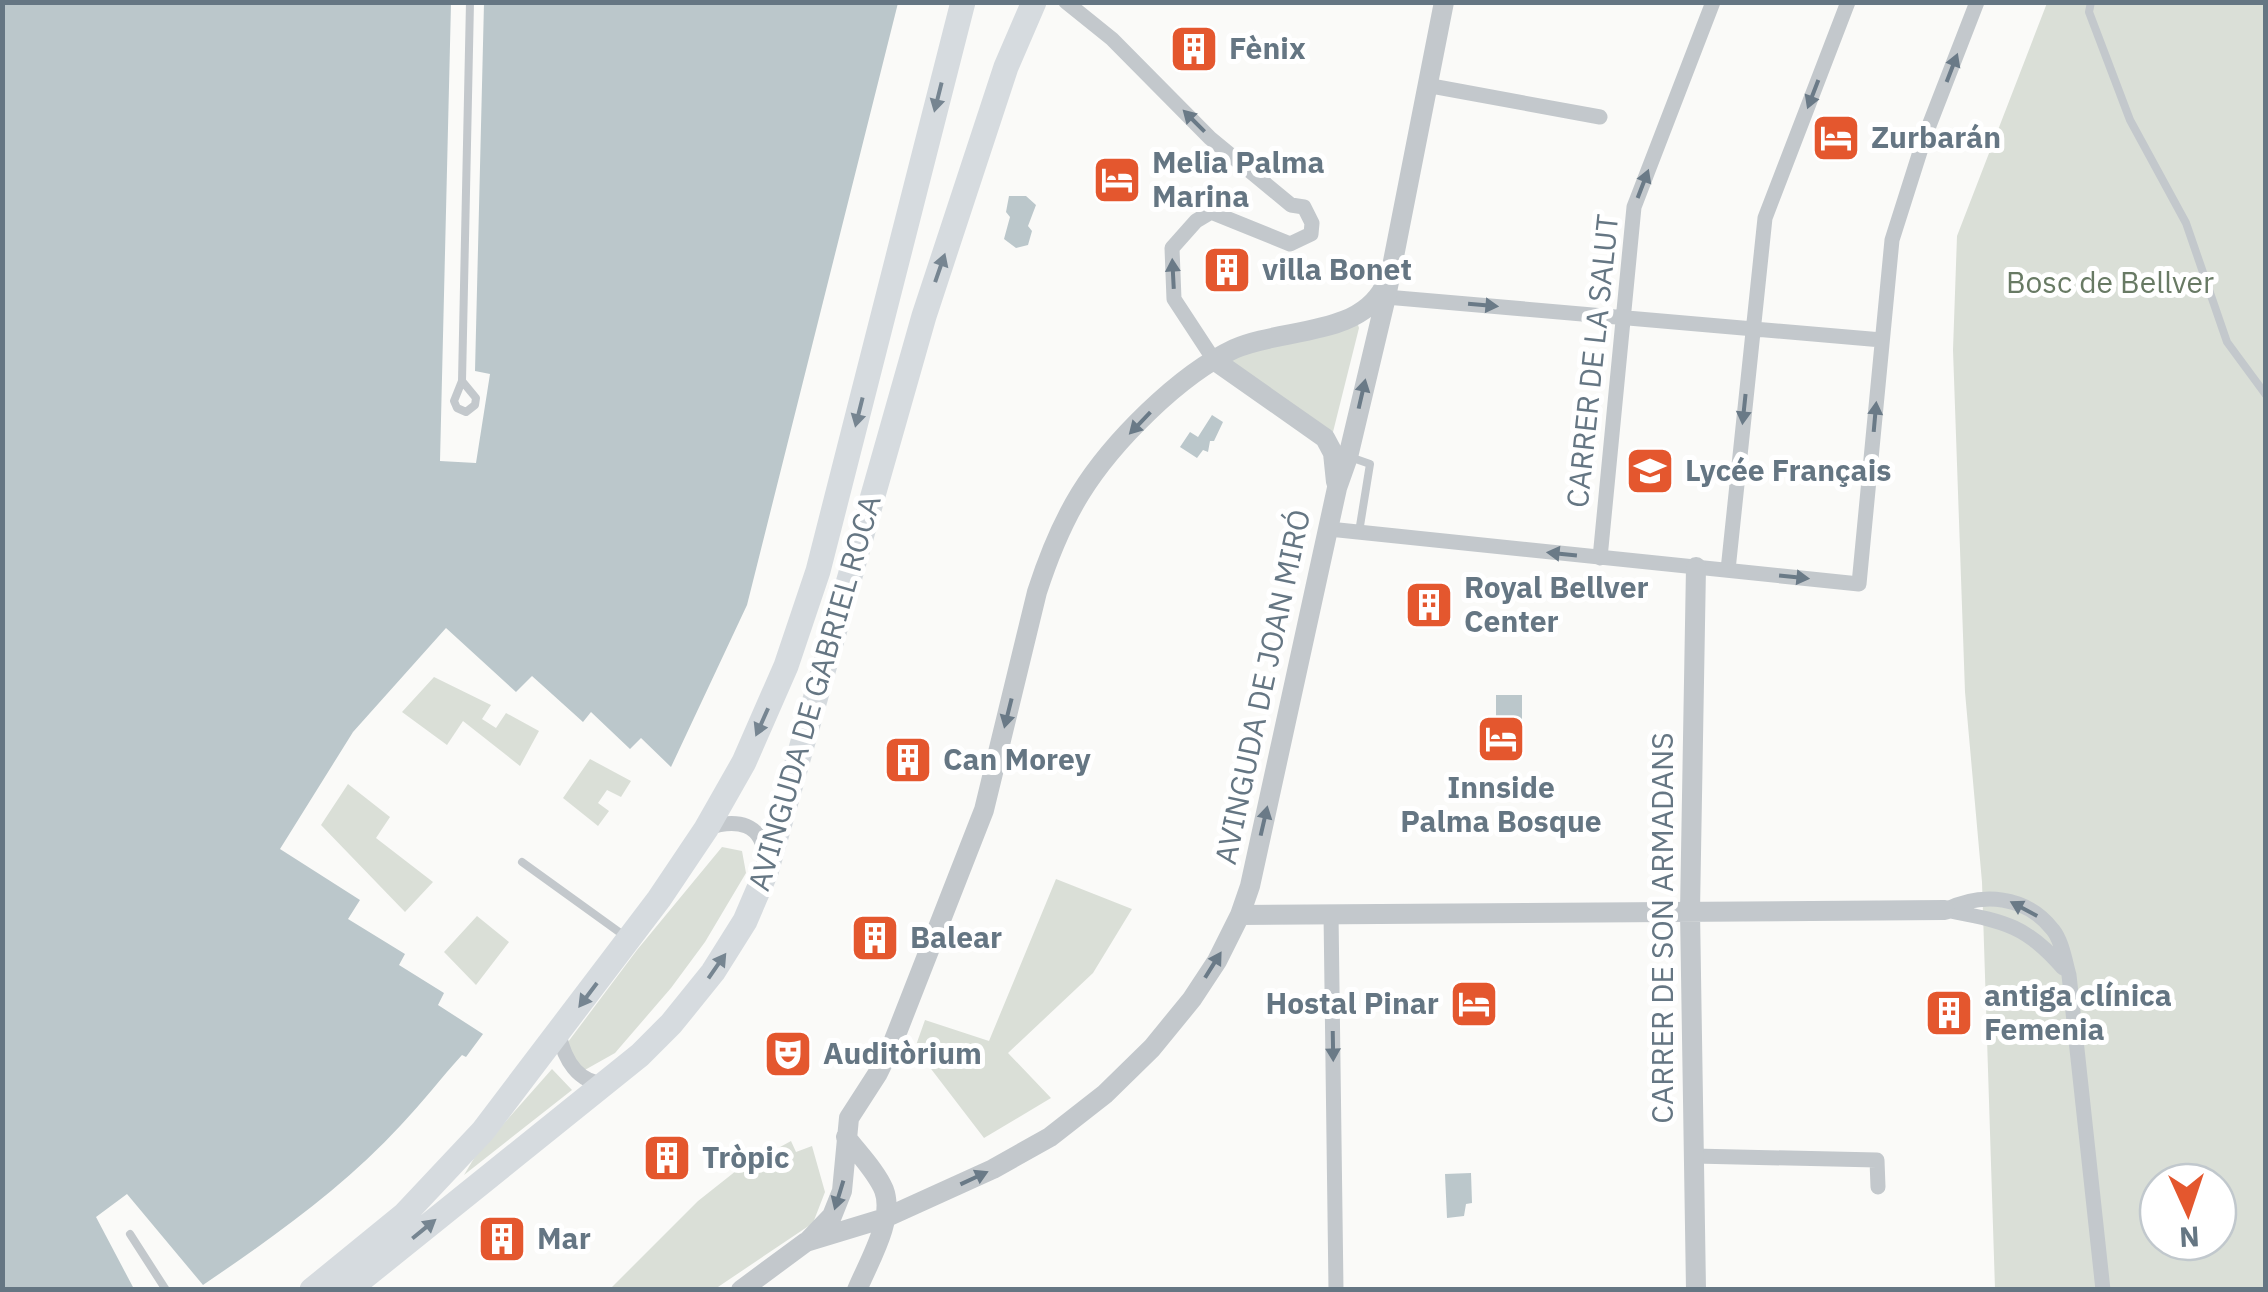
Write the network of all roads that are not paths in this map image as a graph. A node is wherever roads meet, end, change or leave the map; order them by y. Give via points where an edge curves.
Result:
1 (470, 2) edge
2 (1019, 2) edge
3 (1034, 2) edge
4 (1066, 2) edge
5 (1444, 2) edge
6 (1713, 2) edge
7 (1848, 2) edge
8 (1977, 2) edge
9 (2092, 2) edge
10 (964, 4) edge
11 (1023, 28) junction
12 (1426, 85) junction
13 (1600, 118) dead end
14 (1387, 288) junction
15 (1625, 317) junction
16 (1752, 328) junction
17 (1882, 340) junction
18 (1214, 360) junction
19 (462, 381) dead end
20 (2266, 395) edge
21 (1348, 457) junction
22 (1336, 488) junction
23 (1329, 528) junction
24 (1359, 532) junction
25 (1600, 558) junction
26 (1696, 567) junction
27 (1728, 570) junction
28 (706, 829) junction
29 (522, 862) dead end
30 (766, 872) junction
31 (1945, 910) junction
32 (1690, 911) junction
33 (1331, 913) junction
34 (1240, 915) junction
35 (630, 939) junction
36 (2069, 975) junction
37 (559, 1034) junction
38 (606, 1084) junction
39 (846, 1137) junction
40 (1694, 1156) junction
41 (1878, 1187) dead end
42 (885, 1218) junction
43 (130, 1234) dead end
44 (806, 1242) junction
45 (166, 1290) edge
46 (312, 1290) edge
47 (348, 1290) edge
48 (742, 1290) edge
49 (857, 1290) edge
50 (1336, 1290) edge
51 (1696, 1290) edge
52 (2103, 1290) edge

1 - 19 lane
2 - 11 highway
3 - 11 highway, AVINGUDA DE GABRIEL ROCA
18 -> 4 street via 1174,299 1172,248 1211,212 1290,244 1312,234 1312,223 1304,207 1291,204 1210,138
5 - 12 street, AVINGUDA DE JOAN MIRÓ
15 -> 6 street, CARRER DE LA SALUT via 1634,207
7 -> 16 street via 1765,218
17 -> 8 street via 1892,240
9 - 20 lane via 2089,12 2130,120 2186,223 2227,342
10 -> 28 highway, AVINGUDA DE GABRIEL ROCA via 806,608 759,729
30 -> 11 highway, AVINGUDA DE GABRIEL ROCA via 911,360
12 - 13 street
12 - 14 street, AVINGUDA DE JOAN MIRÓ
14 -> 15 street
14 - 18 street via 1356,318 1238,347
21 -> 14 street, AVINGUDA DE JOAN MIRÓ
15 - 16 street
15 - 25 street, CARRER DE LA SALUT
16 - 17 street
16 -> 27 street
27 -> 17 street via 1859,584
18 - 22 street via 1325,438
18 -> 39 street via 1104,462 1064,524 1037,592 984,810 894,1040 849,1118
21 - 22 street, AVINGUDA DE JOAN MIRÓ
21 - 24 lane via 1370,464
22 - 23 street, AVINGUDA DE JOAN MIRÓ
23 - 24 street
34 -> 23 street, AVINGUDA DE JOAN MIRÓ
25 -> 24 street
25 - 26 street
26 - 27 street
26 - 32 street, CARRER DE SON ARMADANS
28 - 30 street via 750,825 764,846
28 - 35 highway, AVINGUDA DE GABRIEL ROCA
29 - 35 lane
38 -> 30 highway, AVINGUDA DE GABRIEL ROCA via 671,1024 713,972
31 - 32 street
31 - 36 street via 2021,929
36 -> 31 street via 2056,932 2032,910 2004,898
32 - 33 street
32 - 40 street, CARRER DE SON ARMADANS
33 - 34 street
33 -> 50 street
42 -> 34 street, AVINGUDA DE JOAN MIRÓ via 1050,1137 1105,1094 1172,1025
35 -> 37 highway, AVINGUDA DE GABRIEL ROCA
36 - 52 street
37 - 38 street via 564,1057 586,1080
37 - 46 highway, AVINGUDA DE GABRIEL ROCA via 448,1172
47 -> 38 highway, AVINGUDA DE GABRIEL ROCA
39 - 42 street via 883,1188
39 -> 44 street via 837,1204
40 - 41 street via 1877,1160
40 - 51 street, CARRER DE SON ARMADANS
42 - 44 street, AVINGUDA DE JOAN MIRÓ
42 - 49 street
43 - 45 lane
44 - 48 street

